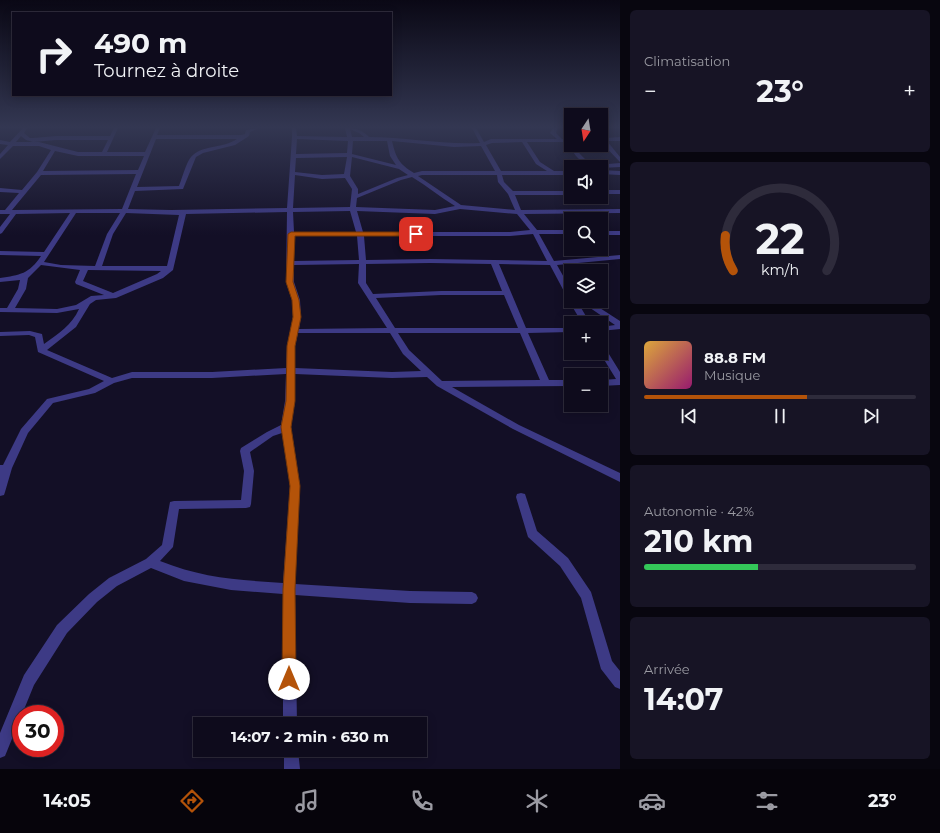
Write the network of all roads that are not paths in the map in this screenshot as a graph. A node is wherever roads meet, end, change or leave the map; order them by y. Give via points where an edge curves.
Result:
1 (45, 164) edge
2 (143, 164) edge
3 (191, 164) edge
4 (293, 164) edge
5 (348, 164) edge
6 (385, 164) edge
7 (398, 164) edge
8 (494, 164) edge
9 (539, 164) edge
10 (620, 165) edge
11 (608, 166) edge
12 (401, 168) junction
13 (140, 172) junction
14 (552, 172) junction
15 (608, 172) edge
16 (620, 172) edge
17 (39, 173) junction
18 (499, 173) junction
19 (564, 173) edge
20 (292, 174) junction
21 (411, 175) junction
22 (347, 176) junction
23 (133, 189) junction
24 (0, 190) edge
25 (24, 192) junction
26 (511, 192) junction
27 (608, 192) edge
28 (620, 192) edge
29 (564, 193) edge
30 (355, 197) junction
31 (460, 208) junction
32 (353, 209) junction
33 (290, 210) junction
34 (124, 211) junction
35 (620, 211) edge
36 (7, 212) edge
37 (74, 212) junction
38 (171, 212) junction
39 (520, 212) junction
40 (0, 232) edge
41 (536, 232) junction
42 (564, 232) edge
43 (608, 233) edge
44 (620, 233) edge
45 (291, 234) junction
46 (360, 234) junction
47 (0, 253) edge
48 (47, 254) junction
49 (620, 257) edge
50 (363, 262) junction
51 (494, 262) junction
52 (40, 263) junction
53 (290, 263) junction
54 (552, 263) junction
55 (85, 268) junction
56 (98, 268) junction
57 (170, 268) junction
58 (24, 277) junction
59 (0, 280) edge
60 (564, 282) edge
61 (507, 293) junction
62 (113, 296) junction
63 (371, 296) junction
64 (86, 303) junction
65 (594, 308) edge
66 (0, 310) edge
67 (10, 310) junction
68 (620, 326) edge
69 (608, 328) edge
70 (523, 329) junction
71 (391, 330) junction
72 (564, 330) edge
73 (294, 331) junction
74 (0, 334) edge
75 (40, 350) junction
76 (608, 359) edge
77 (292, 372) junction
78 (428, 374) junction
79 (620, 379) edge
80 (111, 381) junction
81 (620, 382) edge
82 (564, 383) edge
83 (608, 383) edge
84 (440, 384) junction
85 (546, 384) junction
86 (286, 427) junction
87 (4, 469) edge
88 (620, 478) edge
89 (0, 492) edge
90 (521, 498) dead end
91 (150, 563) junction
92 (289, 589) junction
93 (472, 598) dead end
94 (620, 682) edge
95 (290, 717) edge
96 (0, 751) edge
97 (291, 757) edge
98 (292, 769) edge

1 - 17 street
2 - 13 street
3 - 23 street via 181,188
4 - 20 street
5 - 22 street
6 - 12 street
7 - 12 street
8 - 18 street
9 - 14 street
10 - 11 street
12 - 21 street
13 - 17 street
13 - 23 street
14 - 18 street
14 - 19 street
15 - 16 street
17 - 25 street
18 - 21 street
18 - 26 street via 501,182
20 - 22 street
20 - 33 street
21 - 30 street
21 - 31 street via 434,188
22 - 30 street via 355,189
23 - 34 street
24 - 25 street
25 - 36 street
26 - 29 street
26 - 39 street
27 - 28 street
30 - 32 street
31 - 32 street via 435,212
31 - 39 street
32 - 33 street
32 - 46 street
33 - 38 street
33 - 45 street
34 - 37 street
34 - 38 street
34 - 56 street via 110,234
35 - 39 street
36 - 37 street
36 - 40 street
37 - 48 street
38 - 57 street via 183,214
39 - 41 street
41 - 42 street
41 - 46 street
41 - 54 street
43 - 44 street
45 - 46 street
45 - 53 street
46 - 50 street
47 - 48 street
48 - 52 street
49 - 54 street
50 - 51 street
50 - 53 street
50 - 63 street via 362,283
51 - 54 street
51 - 61 street
52 - 55 street
52 - 58 street
53 - 73 street via 290,282 296,300 297,317
54 - 60 street
55 - 56 street
55 - 62 street via 79,282
56 - 57 street
57 - 62 street via 160,276
58 - 59 street
58 - 67 street via 22,288
61 - 63 street
61 - 70 street
62 - 64 street via 94,298
63 - 71 street
64 - 67 street via 57,311
64 - 75 street via 72,328
65 - 68 street
66 - 67 street
68 - 69 street
70 - 71 street
70 - 72 street
70 - 85 street
71 - 73 street
71 - 78 street via 406,352
73 - 77 street via 291,346
74 - 75 street via 30,333 39,336
75 - 80 street
76 - 79 street
77 - 78 street
77 - 80 street via 132,375
77 - 86 street
78 - 84 street
80 - 87 street via 92,391 50,400 24,431
81 - 83 street
82 - 85 street
84 - 85 street
84 - 88 street via 516,427
86 - 91 street via 270,434 245,451 249,471 246,504 174,505 167,547
86 - 92 street via 295,486
87 - 89 street
90 - 94 street via 532,534 564,562 588,596 606,664
91 - 92 street via 184,576 231,585
91 - 96 street via 113,582 62,629 29,680
92 - 93 street via 410,597
92 - 95 street
97 - 98 street

